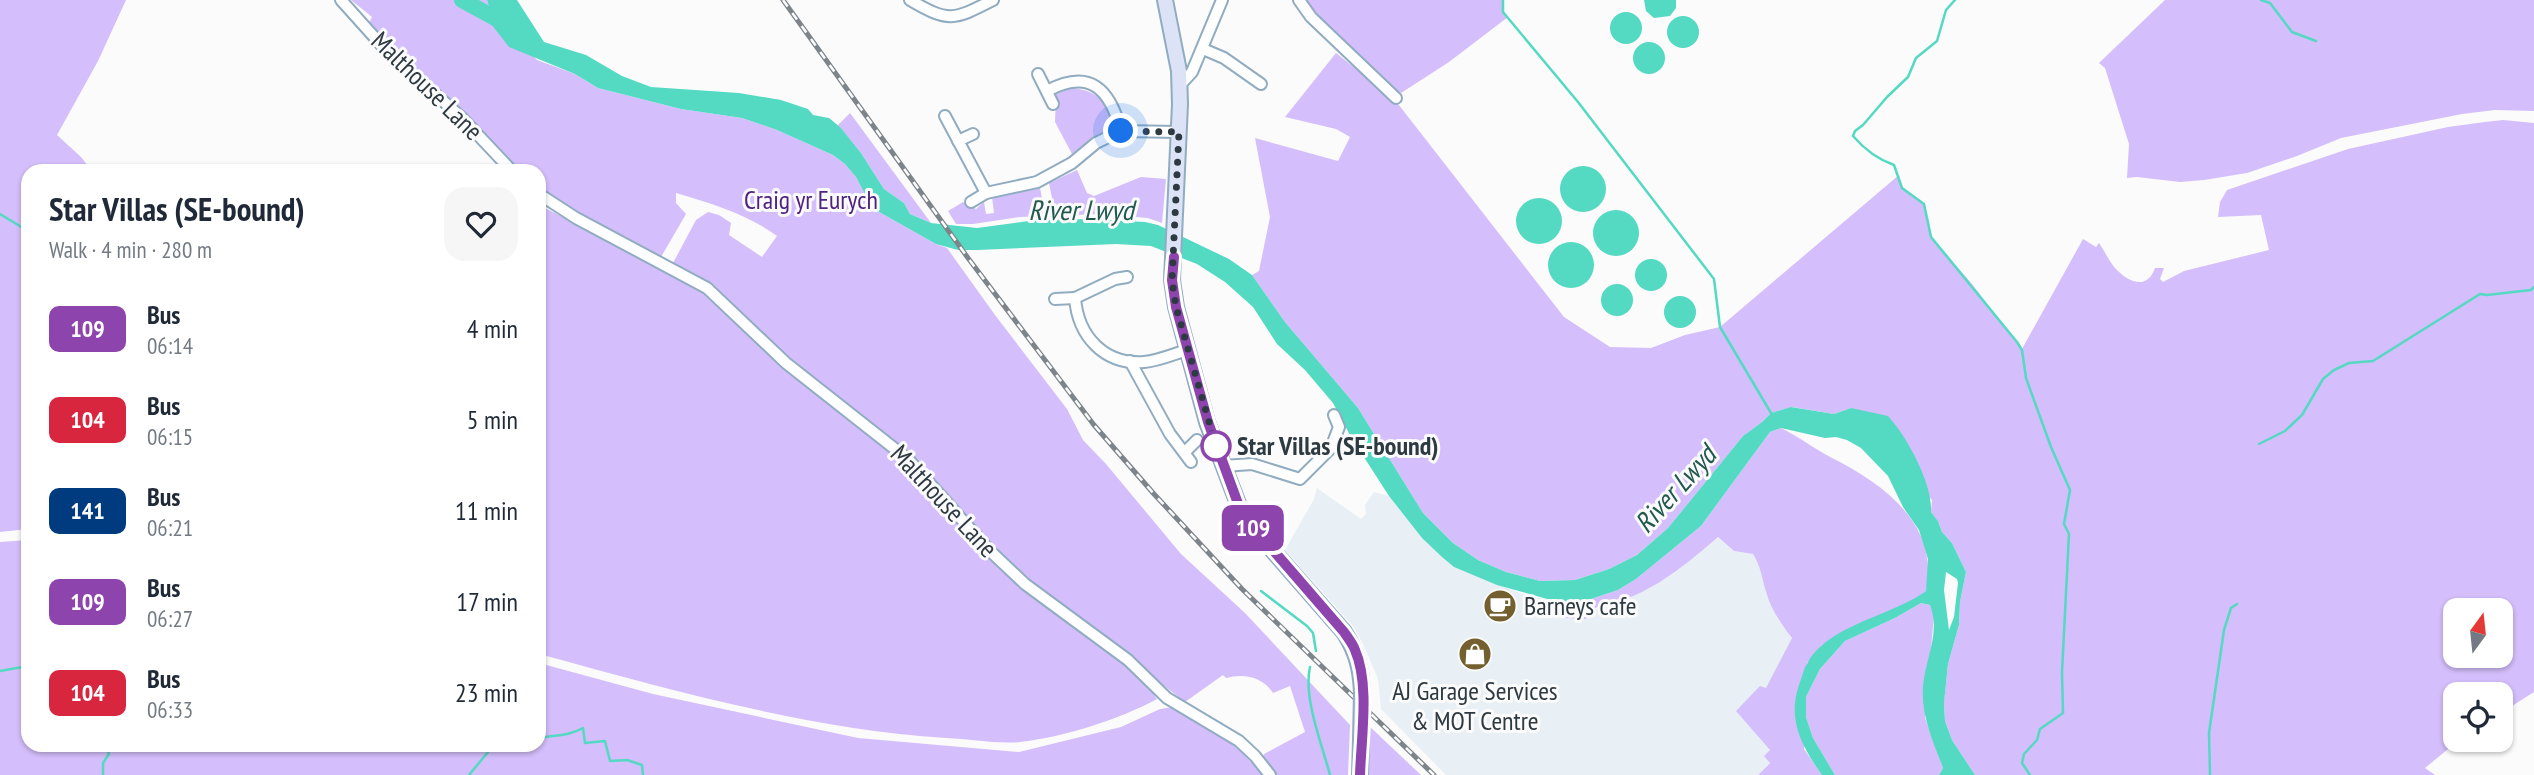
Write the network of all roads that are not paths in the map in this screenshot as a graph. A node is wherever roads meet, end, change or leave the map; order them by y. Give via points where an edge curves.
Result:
1 (341, 0) edge
2 (910, 0) edge
3 (993, 0) edge
4 (1165, 0) edge
5 (1222, 0) edge
6 (1299, 0) edge
7 (1203, 49) junction
8 (1038, 74) dead end
9 (1261, 84) dead end
10 (1180, 85) junction
11 (1047, 91) junction
12 (1396, 98) dead end
13 (1054, 104) dead end
14 (944, 116) dead end
15 (1121, 131) junction
16 (1179, 132) junction
17 (973, 134) dead end
18 (958, 141) junction
19 (505, 164) edge
20 (986, 193) junction
21 (546, 199) edge
22 (971, 202) dead end
23 (1127, 277) dead end
24 (1075, 298) junction
25 (1055, 299) dead end
26 (1187, 350) junction
27 (1130, 362) junction
28 (1334, 415) dead end
29 (1196, 440) dead end
30 (1223, 466) junction
31 (1270, 775) edge
32 (1360, 775) edge

1 - 19 street, Malthouse Lane via 392,57 462,118
2 - 3 street via 939,16 954,18
4 - 10 main road
5 - 7 street
6 - 12 street
7 - 9 street
7 - 10 street
8 - 11 street
10 - 16 main road
11 - 13 street
11 - 15 street via 1062,83 1079,82 1104,90
14 - 18 street
15 - 16 street
15 - 20 street via 1037,182
16 - 26 main road via 1172,280
17 - 18 street
18 - 20 street
20 - 22 street
21 - 31 street, Malthouse Lane via 707,288 786,363 909,460 1025,584 1128,660 1167,698 1239,741
23 - 24 street via 1112,275
24 - 25 street
24 - 27 street via 1077,318 1094,345
26 - 27 street via 1147,362
26 - 30 main road
27 - 29 street via 1155,410 1188,457
28 - 30 street via 1339,427 1331,448 1300,479 1252,464
30 - 32 main road, bridge via 1240,509 1355,650 1362,693

